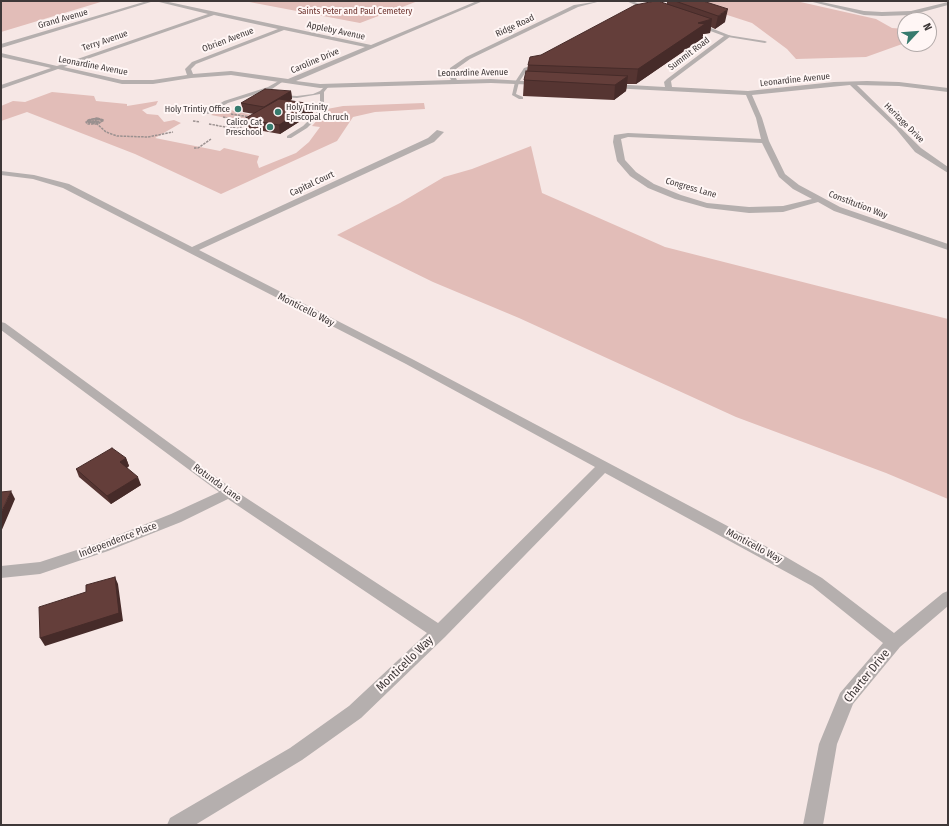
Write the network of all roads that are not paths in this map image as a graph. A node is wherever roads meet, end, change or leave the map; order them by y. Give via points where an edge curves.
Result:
1 (152, 1) edge
2 (157, 1) edge
3 (481, 1) edge
4 (599, 1) edge
5 (628, 1) edge
6 (811, 1) edge
7 (948, 3) edge
8 (653, 10) junction
9 (215, 13) junction
10 (640, 13) edge
11 (661, 13) edge
12 (690, 22) edge
13 (284, 28) junction
14 (728, 36) junction
15 (765, 42) dead end
16 (1, 46) edge
17 (371, 47) junction
18 (1, 55) edge
19 (541, 64) edge
20 (56, 68) junction
21 (191, 76) junction
22 (286, 81) junction
23 (455, 82) junction
24 (517, 82) junction
25 (547, 83) edge
26 (851, 83) junction
27 (328, 86) junction
28 (600, 86) edge
29 (1, 87) edge
30 (270, 88) junction
31 (669, 89) junction
32 (948, 90) edge
33 (322, 92) junction
34 (748, 94) junction
35 (522, 98) dead end
36 (206, 113) dead end
37 (440, 132) dead end
38 (289, 137) dead end
39 (765, 141) junction
40 (948, 170) edge
41 (1, 173) edge
42 (817, 200) junction
43 (948, 247) edge
44 (190, 251) junction
45 (1, 325) edge
46 (603, 467) junction
47 (229, 493) junction
48 (1, 572) edge
49 (948, 598) edge
50 (438, 632) junction
51 (894, 642) junction
52 (177, 825) edge
53 (813, 825) edge

1 - 16 street, Grand Avenue
2 - 9 street, Appleby Avenue
3 - 17 street, Caroline Drive
4 - 23 street, Ridge Road via 576,6 468,58 453,68 452,76
5 - 8 street
6 - 7 street via 882,14 911,13
8 - 10 lane
8 - 11 street
9 - 13 street, Appleby Avenue
9 - 20 street, Terry Avenue
12 - 14 street
13 - 17 street, Appleby Avenue
13 - 21 street, Obrien Avenue via 194,63 188,69
14 - 15 lane
14 - 31 street, Summit Road via 669,80
17 - 22 street, Caroline Drive
18 - 20 street, Leonardine Avenue
19 - 24 lane via 525,69
20 - 21 street, Leonardine Avenue via 122,82 153,82
20 - 29 street, Terry Avenue
21 - 22 street, Leonardine Avenue via 231,73
22 - 27 street, Leonardine Avenue
22 - 30 lane
23 - 24 street, Leonardine Avenue
23 - 27 street, Leonardine Avenue
24 - 25 street, Leonardine Avenue
24 - 35 lane via 514,94
26 - 32 street, Leonardine Avenue via 898,84
26 - 34 street, Leonardine Avenue
26 - 40 street, Heritage Drive via 918,150
27 - 33 lane
28 - 31 street, Leonardine Avenue
30 - 33 lane via 274,93 297,97
30 - 36 lane via 226,102
31 - 34 street, Leonardine Avenue
33 - 38 lane via 319,113 305,127
34 - 39 street, Constitution Way via 759,118
37 - 44 street, Capital Court via 431,140
39 - 42 street, Constitution Way via 782,175
39 - 42 street, Congress Lane via 628,135 617,137 621,160 633,174 651,186 678,197 749,210 783,209
41 - 44 street, Monticello Way via 34,177 66,186
42 - 43 street, Constitution Way via 869,221
44 - 46 street, Monticello Way via 410,362
45 - 47 street, Rotunda Lane
46 - 50 street, Monticello Way
46 - 51 street, Monticello Way via 812,578
47 - 48 street, Independence Place via 176,518 103,547 40,568
47 - 50 street, Rotunda Lane
49 - 51 street, Charter Drive
50 - 52 street, Monticello Way via 356,712 296,754
51 - 53 street, Charter Drive via 846,699 828,744

